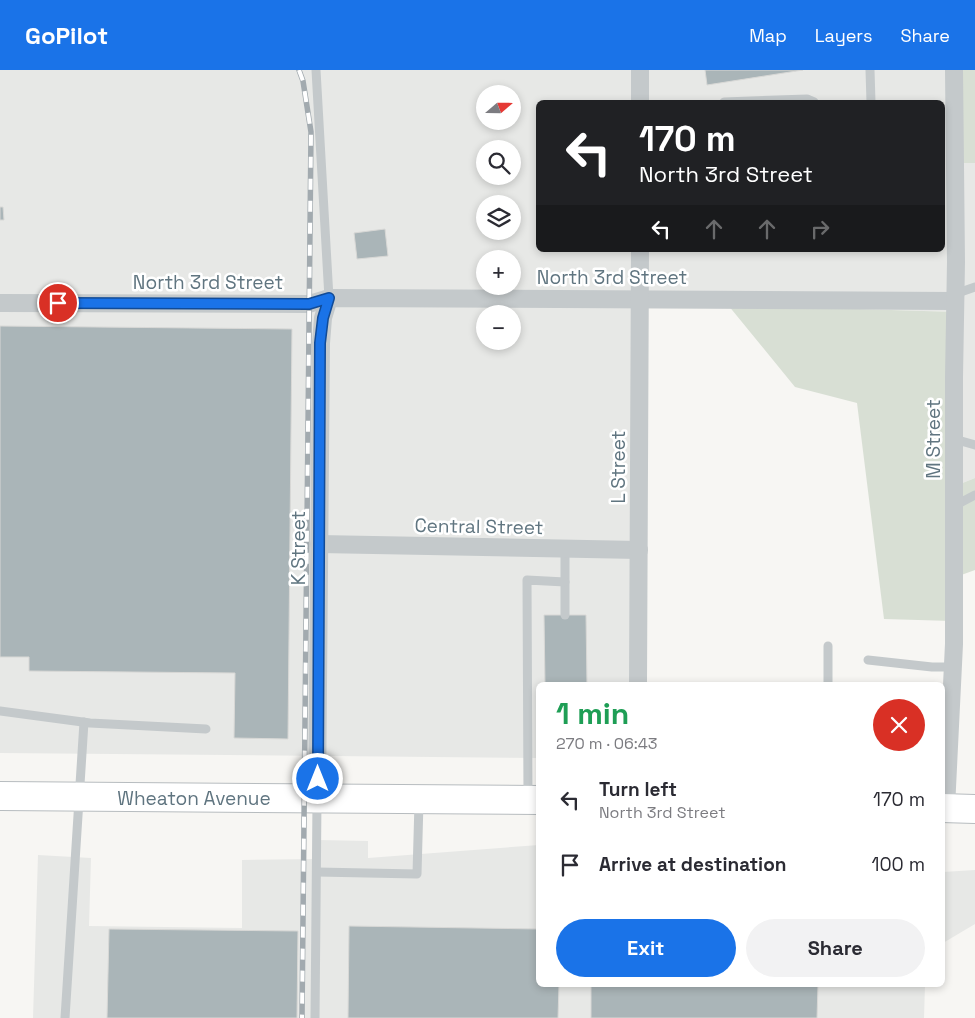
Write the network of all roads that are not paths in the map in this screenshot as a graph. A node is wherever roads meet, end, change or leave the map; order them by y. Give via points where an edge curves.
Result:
1 (316, 70) edge
2 (640, 70) edge
3 (870, 70) edge
4 (954, 70) edge
5 (640, 100) edge
6 (766, 100) edge
7 (810, 100) edge
8 (871, 100) edge
9 (948, 142) edge
10 (640, 252) edge
11 (975, 287) edge
12 (329, 298) junction
13 (640, 298) junction
14 (955, 298) junction
15 (0, 302) edge
16 (954, 439) junction
17 (975, 445) edge
18 (975, 494) edge
19 (954, 506) junction
20 (319, 544) junction
21 (565, 548) junction
22 (639, 550) junction
23 (565, 582) junction
24 (565, 615) dead end
25 (828, 646) dead end
26 (868, 660) dead end
27 (953, 667) junction
28 (638, 682) edge
29 (828, 682) edge
30 (0, 711) edge
31 (84, 722) junction
32 (206, 729) dead end
33 (945, 792) edge
34 (0, 796) edge
35 (79, 797) junction
36 (318, 798) junction
37 (419, 800) junction
38 (534, 800) edge
39 (945, 808) edge
40 (975, 810) edge
41 (317, 872) junction
42 (64, 1018) edge
43 (315, 1018) edge

1 - 12 lane
2 - 5 street
3 - 8 lane
4 - 9 street, M Street
6 - 7 lane
9 - 14 street, M Street
10 - 13 street, L Street
11 - 14 lane
12 - 13 street, North 3rd Street
12 - 15 street, North 3rd Street via 309,304
12 - 20 street, K Street via 320,343
13 - 14 street, North 3rd Street
13 - 22 street, L Street
14 - 16 street, M Street
16 - 17 lane
16 - 19 street, M Street
18 - 19 lane
19 - 27 street, M Street
20 - 21 street, Central Street
20 - 36 street, K Street
21 - 22 street, Central Street
21 - 23 lane
22 - 28 street, L Street
23 - 24 lane
23 - 38 lane via 527,580
25 - 29 lane
26 - 27 lane
27 - 33 street, M Street
30 - 31 lane
31 - 32 lane
31 - 35 lane
34 - 35 main road, Wheaton Avenue
35 - 36 main road, Wheaton Avenue
35 - 42 lane
36 - 37 main road, Wheaton Avenue
36 - 41 lane
37 - 38 main road, Wheaton Avenue
37 - 41 lane via 417,874
39 - 40 main road
41 - 43 lane

